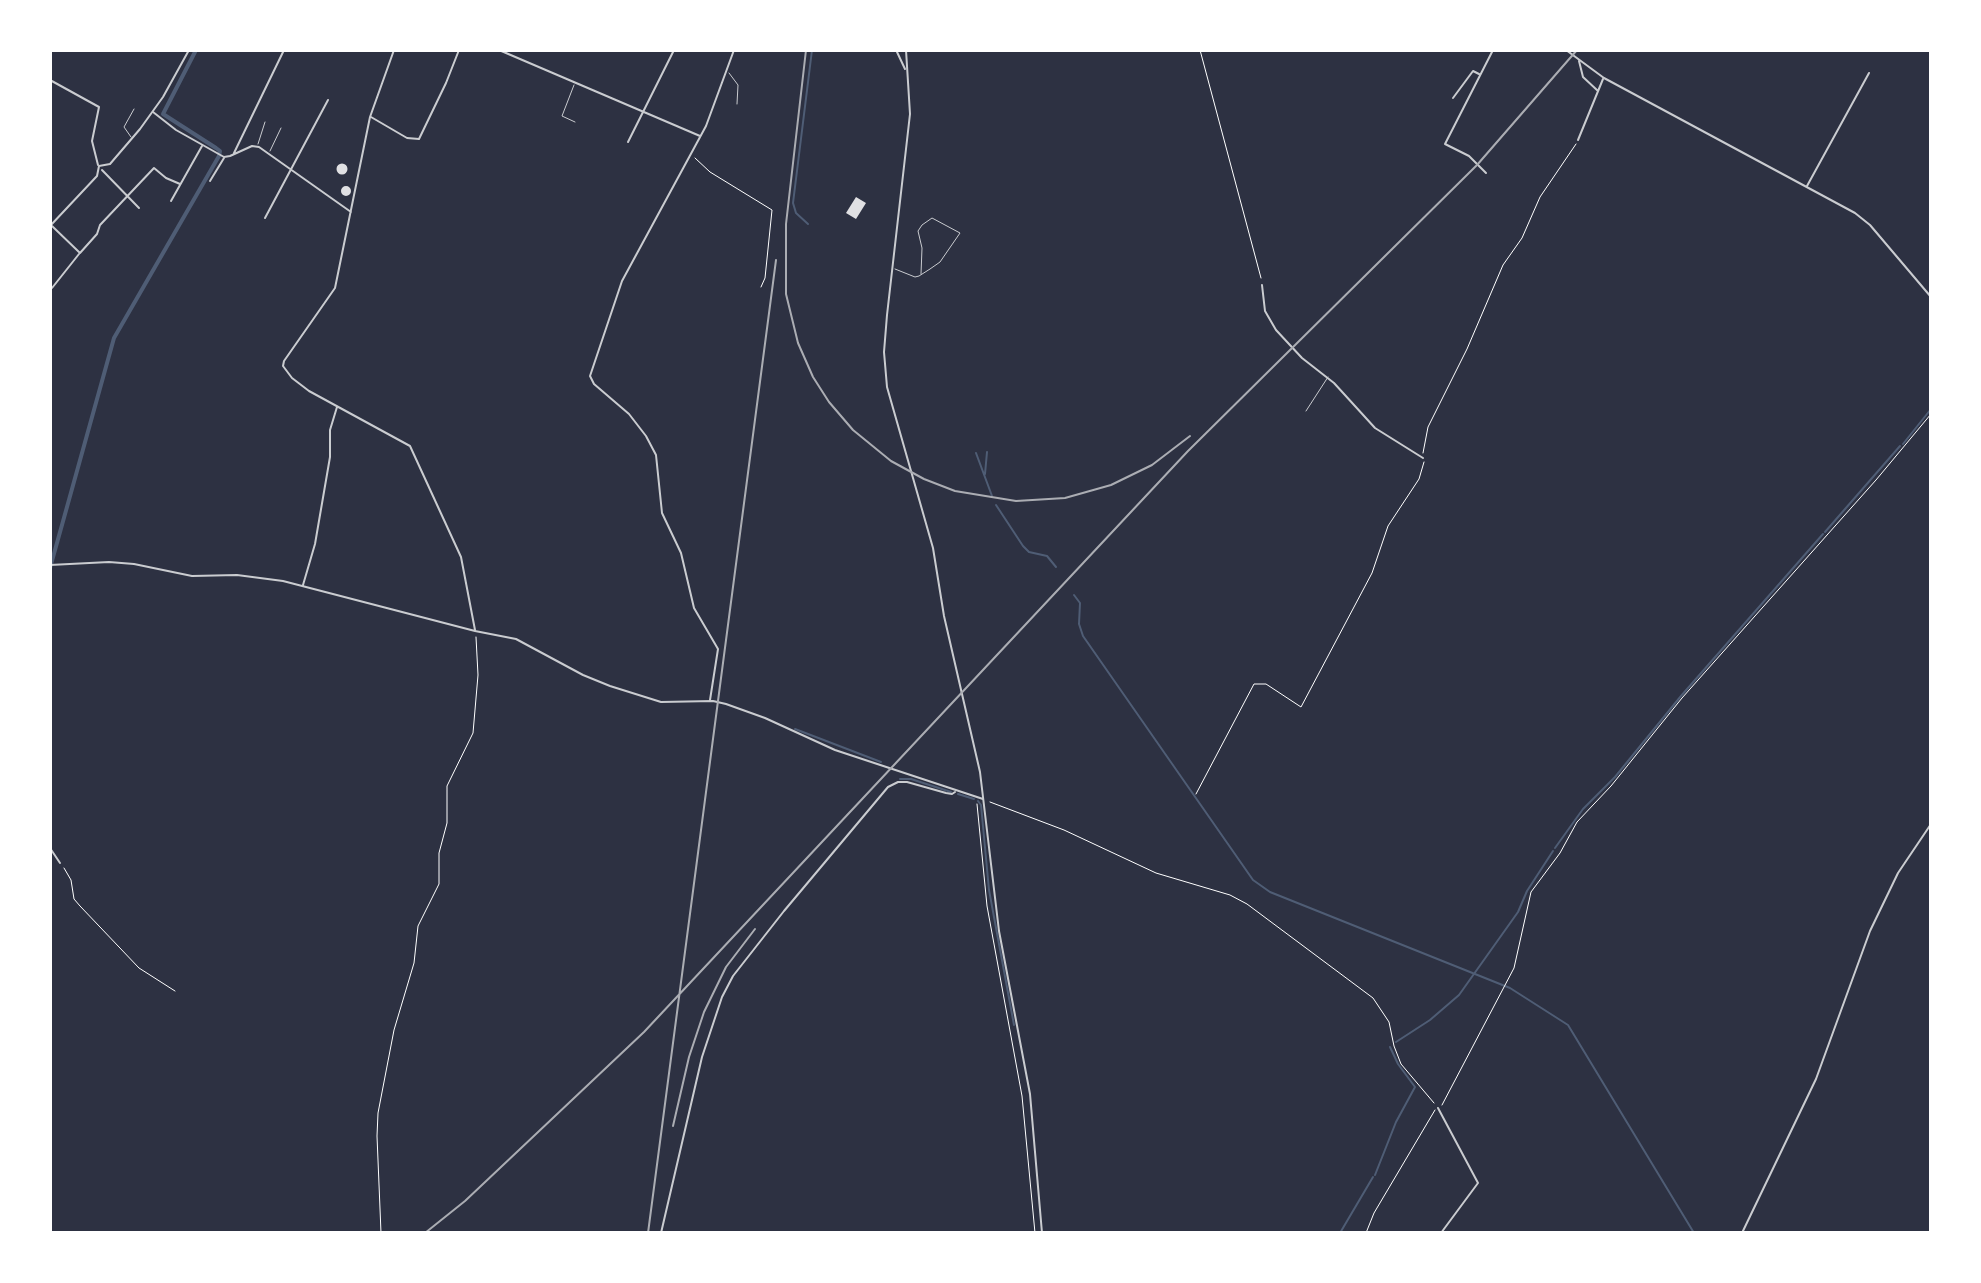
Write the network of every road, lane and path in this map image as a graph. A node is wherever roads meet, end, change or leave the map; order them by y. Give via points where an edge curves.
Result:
1 (189, 50) edge
2 (284, 50) edge
3 (394, 50) edge
4 (459, 50) edge
5 (499, 50) edge
6 (674, 50) edge
7 (734, 50) edge
8 (906, 50) edge
9 (1200, 50) edge
10 (1493, 50) edge
11 (896, 51) edge
12 (1567, 51) edge
13 (1578, 60) junction
14 (905, 70) junction
15 (727, 71) junction
16 (1869, 73) dead end
17 (1481, 74) junction
18 (1604, 78) junction
19 (50, 80) edge
20 (574, 82) junction
21 (1598, 91) junction
22 (1453, 98) dead end
23 (328, 100) dead end
24 (737, 104) dead end
25 (134, 109) dead end
26 (642, 111) junction
27 (153, 112) junction
28 (370, 117) junction
29 (265, 122) dead end
30 (575, 122) dead end
31 (281, 128) dead end
32 (700, 136) junction
33 (132, 139) junction
34 (1578, 140) joint
35 (628, 142) dead end
36 (202, 146) junction
37 (257, 146) junction
38 (691, 153) junction
39 (269, 154) junction
40 (232, 156) junction
41 (223, 157) junction
42 (101, 168) junction
43 (291, 170) junction
44 (1486, 173) dead end
45 (210, 181) dead end
46 (180, 184) junction
47 (1806, 187) junction
48 (127, 196) junction
49 (171, 201) dead end
50 (139, 208) dead end
51 (352, 213) junction
52 (265, 218) dead end
53 (50, 225) edge
54 (80, 253) junction
55 (892, 267) junction
56 (921, 274) junction
57 (1262, 285) joint
58 (761, 287) dead end
59 (52, 288) edge
60 (1931, 297) edge
61 (1328, 377) junction
62 (337, 406) junction
63 (1306, 411) dead end
64 (1931, 414) edge
65 (1423, 458) junction
66 (52, 565) edge
67 (303, 586) junction
68 (475, 631) junction
69 (710, 701) junction
70 (956, 791) junction
71 (1196, 794) dead end
72 (977, 798) dead end
73 (984, 799) junction
74 (1931, 824) edge
75 (50, 848) edge
76 (60, 863) joint
77 (175, 991) dead end
78 (1432, 1101) dead end
79 (1438, 1108) junction
80 (381, 1233) edge
81 (661, 1233) edge
82 (1035, 1233) edge
83 (1042, 1233) edge
84 (1366, 1233) edge
85 (1441, 1233) edge
86 (1742, 1233) edge

1 - 27 street
2 - 40 street
3 - 28 street
4 - 28 street via 419,139 403,137
5 - 20 street
6 - 26 street
7 - 15 street
8 - 11 street
8 - 14 street
9 - 57 path
10 - 17 street
11 - 14 street
12 - 13 street
13 - 18 street
13 - 21 street via 1583,77
14 - 55 street via 910,114
15 - 24 lane via 738,85
15 - 32 street
16 - 47 street
17 - 22 street via 1473,71
17 - 44 street via 1445,144
18 - 21 street
18 - 47 street
19 - 42 street via 99,107 92,146
20 - 26 street
20 - 30 lane via 562,116
21 - 34 street
23 - 43 street
25 - 33 lane via 124,127
26 - 32 street
26 - 35 street
27 - 33 street
27 - 36 street
28 - 51 street
29 - 37 lane
31 - 39 lane
32 - 38 street
33 - 42 street
34 - 65 path via 1503,265 1428,427
36 - 41 street
36 - 46 street
37 - 39 street
37 - 40 street
38 - 58 path via 710,172 772,210
38 - 69 street via 622,281 590,376 629,414 656,455 662,513 681,553 694,608 718,649
39 - 43 street
40 - 41 street
41 - 45 street
42 - 48 street
42 - 53 street
43 - 51 street
43 - 52 street
46 - 48 street via 154,168
46 - 49 street
47 - 60 street via 1865,220
48 - 50 street
48 - 54 street
51 - 62 street via 332,295 283,365 304,388
53 - 54 street
54 - 59 street
55 - 56 lane via 913,277
55 - 73 street via 887,387 933,548
56 - 56 lane via 940,262 960,233 932,218 918,231
57 - 61 street via 1267,315 1285,341
61 - 63 lane
61 - 65 street via 1375,428
62 - 67 street
62 - 68 street via 410,446 461,557
64 - 79 path via 1577,822 1531,892 1514,968
65 - 71 path via 1422,473 1388,526 1372,573 1301,707 1266,684 1254,684
66 - 67 street via 134,564 192,576 237,575
67 - 68 street
68 - 69 street via 516,639 583,675 654,700
68 - 80 path via 473,733 447,786 439,884 418,926 378,1113
69 - 70 street via 744,709 835,750
70 - 73 street
70 - 81 street via 907,782 888,787 733,976 702,1057
72 - 82 path via 987,906 1018,1061
73 - 78 path via 1156,873 1247,904 1373,998 1389,1022 1401,1064
73 - 83 street via 999,931 1030,1094
74 - 86 street via 1898,873 1870,931 1816,1079
75 - 76 street
76 - 77 path via 80,906 139,968
79 - 84 path
79 - 85 street via 1478,1183

